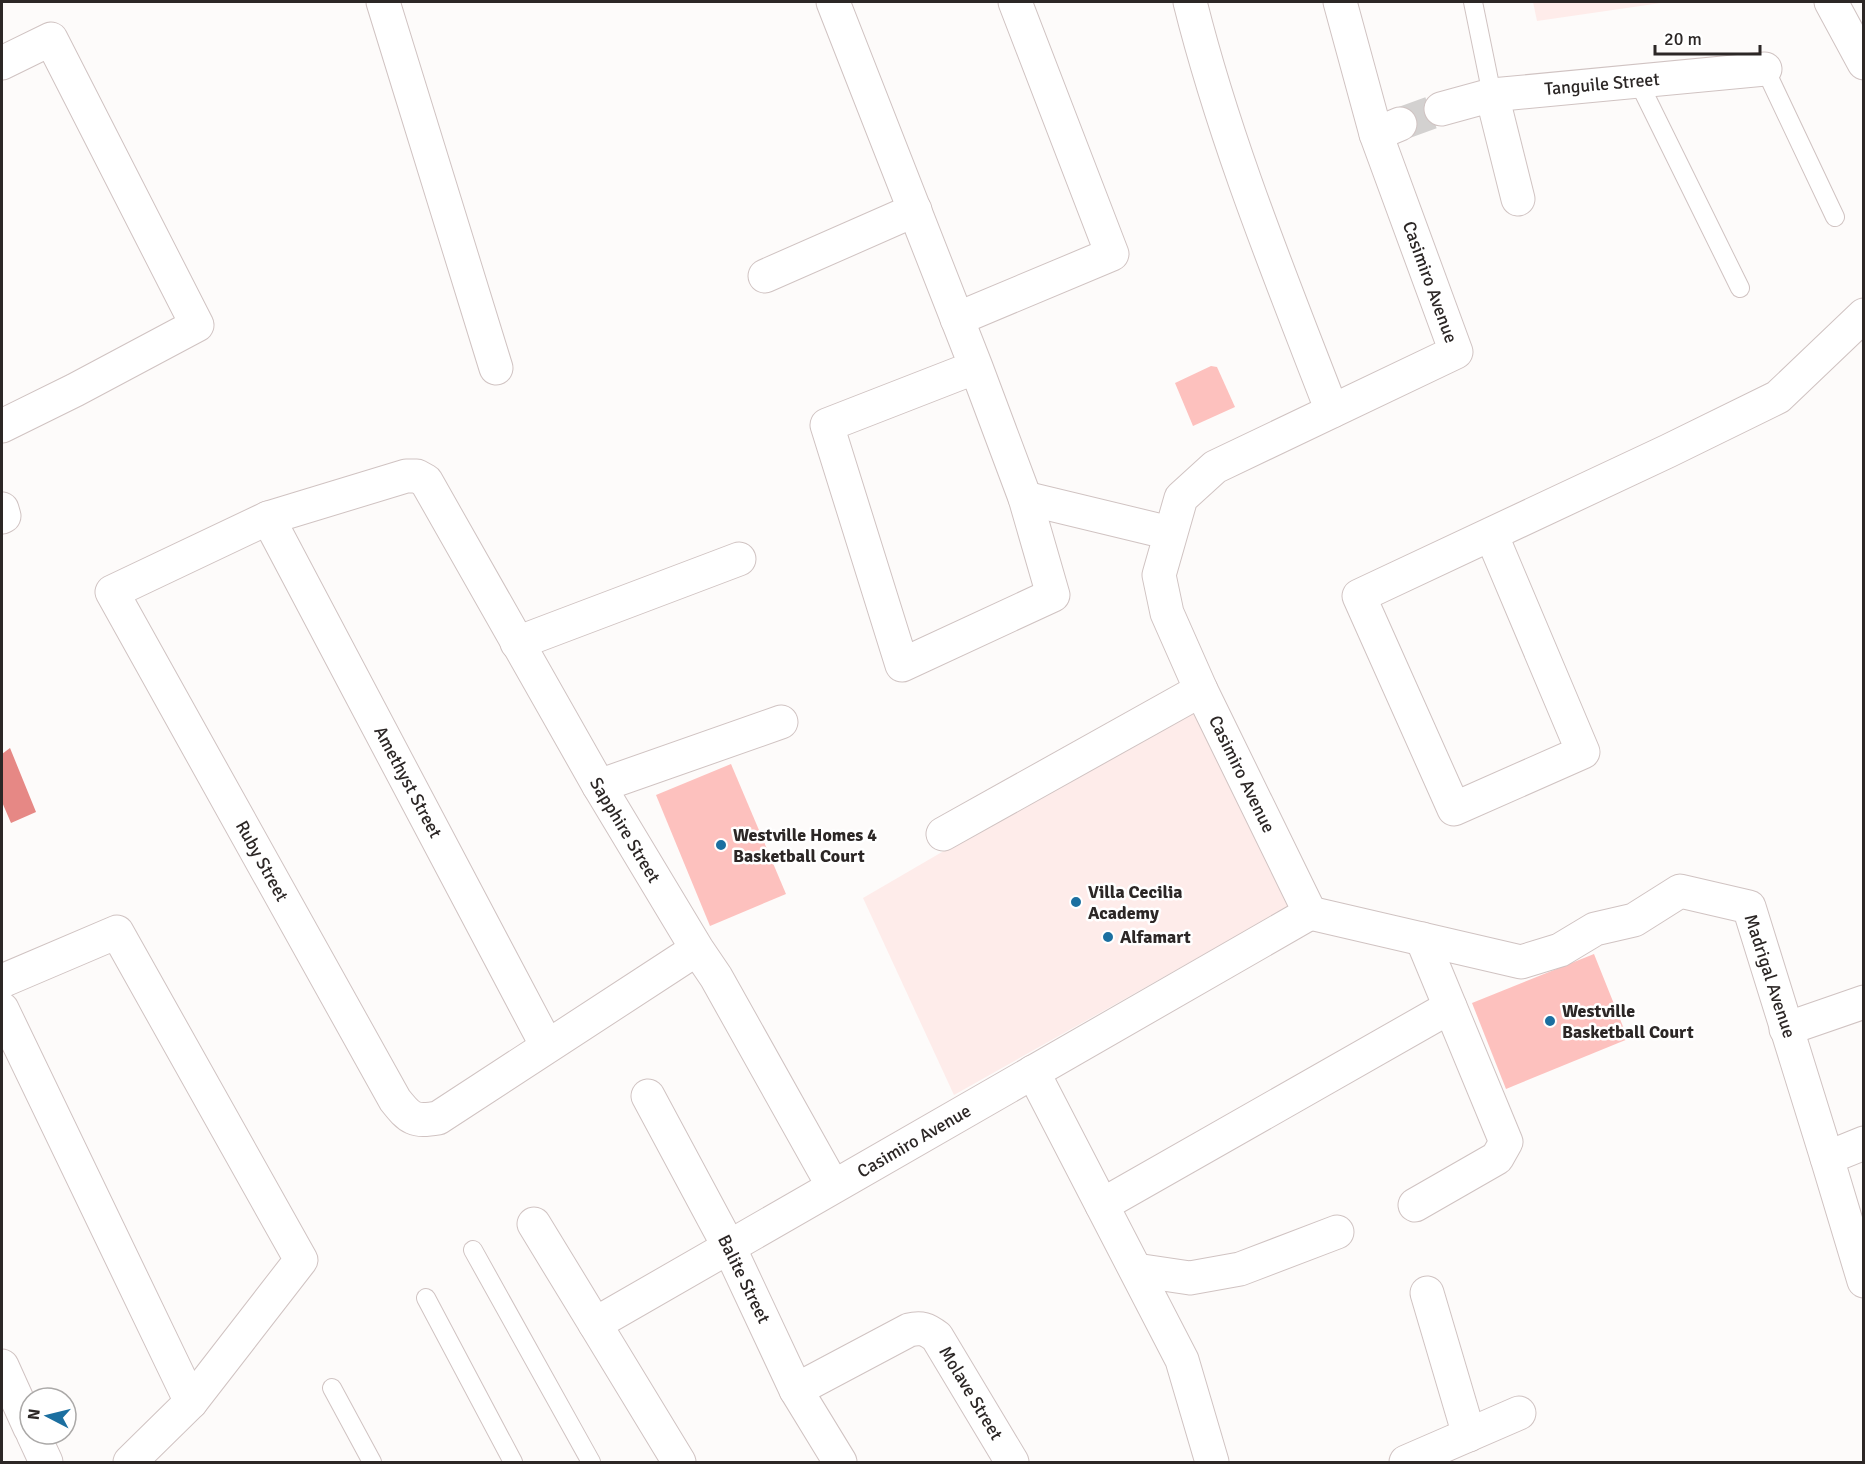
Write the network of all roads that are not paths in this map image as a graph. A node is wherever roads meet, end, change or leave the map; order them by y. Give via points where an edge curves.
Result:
1 (383, 2) edge
2 (833, 2) edge
3 (1015, 2) edge
4 (1190, 2) edge
5 (1340, 2) edge
6 (1473, 2) edge
7 (1831, 2) edge
8 (2, 63) edge
9 (1863, 63) edge
10 (1765, 69) joint
11 (1638, 81) junction
12 (1492, 95) junction
13 (1441, 109) tunnel mouth
14 (1518, 199) dead end
15 (915, 210) junction
16 (1835, 217) dead end
17 (765, 276) dead end
18 (1740, 288) dead end
19 (1863, 315) edge
20 (957, 318) junction
21 (976, 367) junction
22 (496, 368) dead end
23 (1332, 411) junction
24 (2, 426) edge
25 (1024, 498) junction
26 (2, 509) edge
27 (2, 517) edge
28 (268, 518) junction
29 (1170, 533) junction
30 (1491, 534) junction
31 (739, 559) dead end
32 (517, 643) junction
33 (1201, 690) junction
34 (781, 722) dead end
35 (599, 786) junction
36 (943, 834) dead end
37 (1310, 913) junction
38 (1422, 939) junction
39 (697, 949) junction
40 (2, 981) edge
41 (1863, 1002) edge
42 (1450, 1006) junction
43 (2, 1009) edge
44 (1786, 1029) junction
45 (547, 1046) junction
46 (1033, 1072) junction
47 (648, 1096) dead end
48 (1863, 1143) edge
49 (1827, 1158) junction
50 (833, 1186) junction
51 (1102, 1205) junction
52 (1415, 1205) dead end
53 (534, 1224) dead end
54 (1337, 1232) dead end
55 (729, 1247) junction
56 (473, 1250) dead end
57 (1136, 1270) junction
58 (1862, 1274) edge
59 (1427, 1293) dead end
60 (426, 1298) dead end
61 (595, 1324) junction
62 (2, 1366) edge
63 (332, 1388) dead end
64 (796, 1390) junction
65 (18, 1401) edge
66 (191, 1402) junction
67 (1519, 1413) dead end
68 (1469, 1435) junction
69 (39, 1446) edge
70 (46, 1462) edge
71 (130, 1462) edge
72 (372, 1462) edge
73 (513, 1462) edge
74 (591, 1462) edge
75 (679, 1462) edge
76 (840, 1462) edge
77 (1012, 1462) edge
78 (1212, 1462) edge
79 (1406, 1462) edge

1 - 22 street
2 - 15 street
3 - 20 street via 1112,254
4 - 23 street via 1228,134
5 - 23 street, Casimiro Avenue via 1388,129 1456,352
6 - 12 lane
7 - 9 street
8 - 24 street via 51,39 198,326
10 - 11 street, Tanguile Street
10 - 16 lane
11 - 12 street, Tanguile Street
11 - 18 lane
12 - 13 street, Tanguile Street
12 - 14 street
15 - 17 street
15 - 20 street
19 - 30 street via 1778,397
20 - 21 street
21 - 25 street
21 - 25 street via 827,425 902,665 1053,595
23 - 29 street, Casimiro Avenue via 1215,467 1181,498
25 - 29 street
26 - 27 street
28 - 32 street, Sapphire Street via 395,479 417,476 434,493
28 - 45 street, Amethyst Street
28 - 45 street, Ruby Street via 112,592 406,1114 420,1121 438,1118
29 - 33 street, Casimiro Avenue via 1159,575 1167,614
30 - 30 street via 1583,752 1454,809 1359,596
31 - 32 street
32 - 35 street, Sapphire Street
33 - 36 street
33 - 37 street, Casimiro Avenue
34 - 35 street
35 - 39 street, Sapphire Street
37 - 38 street, Madrigal Avenue
37 - 46 street, Casimiro Avenue
38 - 42 street
38 - 44 street, Madrigal Avenue via 1521,962 1560,950 1595,929 1634,920 1680,891 1749,907
39 - 45 street
39 - 50 street, Sapphire Street
40 - 66 street via 117,932 301,1260
41 - 44 street
42 - 51 street
42 - 52 street via 1506,1142 1497,1158
43 - 66 street
44 - 49 street, Madrigal Avenue
46 - 50 street, Casimiro Avenue
46 - 51 street
47 - 55 street, Balite Street
48 - 49 street
49 - 58 street, Madrigal Avenue
50 - 55 street, Casimiro Avenue
51 - 57 street
53 - 61 street
54 - 57 street via 1240,1269 1190,1278
55 - 61 street, Casimiro Avenue
55 - 64 street, Balite Street
56 - 74 lane
57 - 78 street via 1182,1360
59 - 68 street
60 - 73 lane
61 - 75 street
62 - 65 street
63 - 72 lane
64 - 76 street, Balite Street
64 - 77 street, Molave Street via 909,1330 929,1330 937,1337
66 - 71 street
67 - 68 street
68 - 79 street
69 - 70 street

